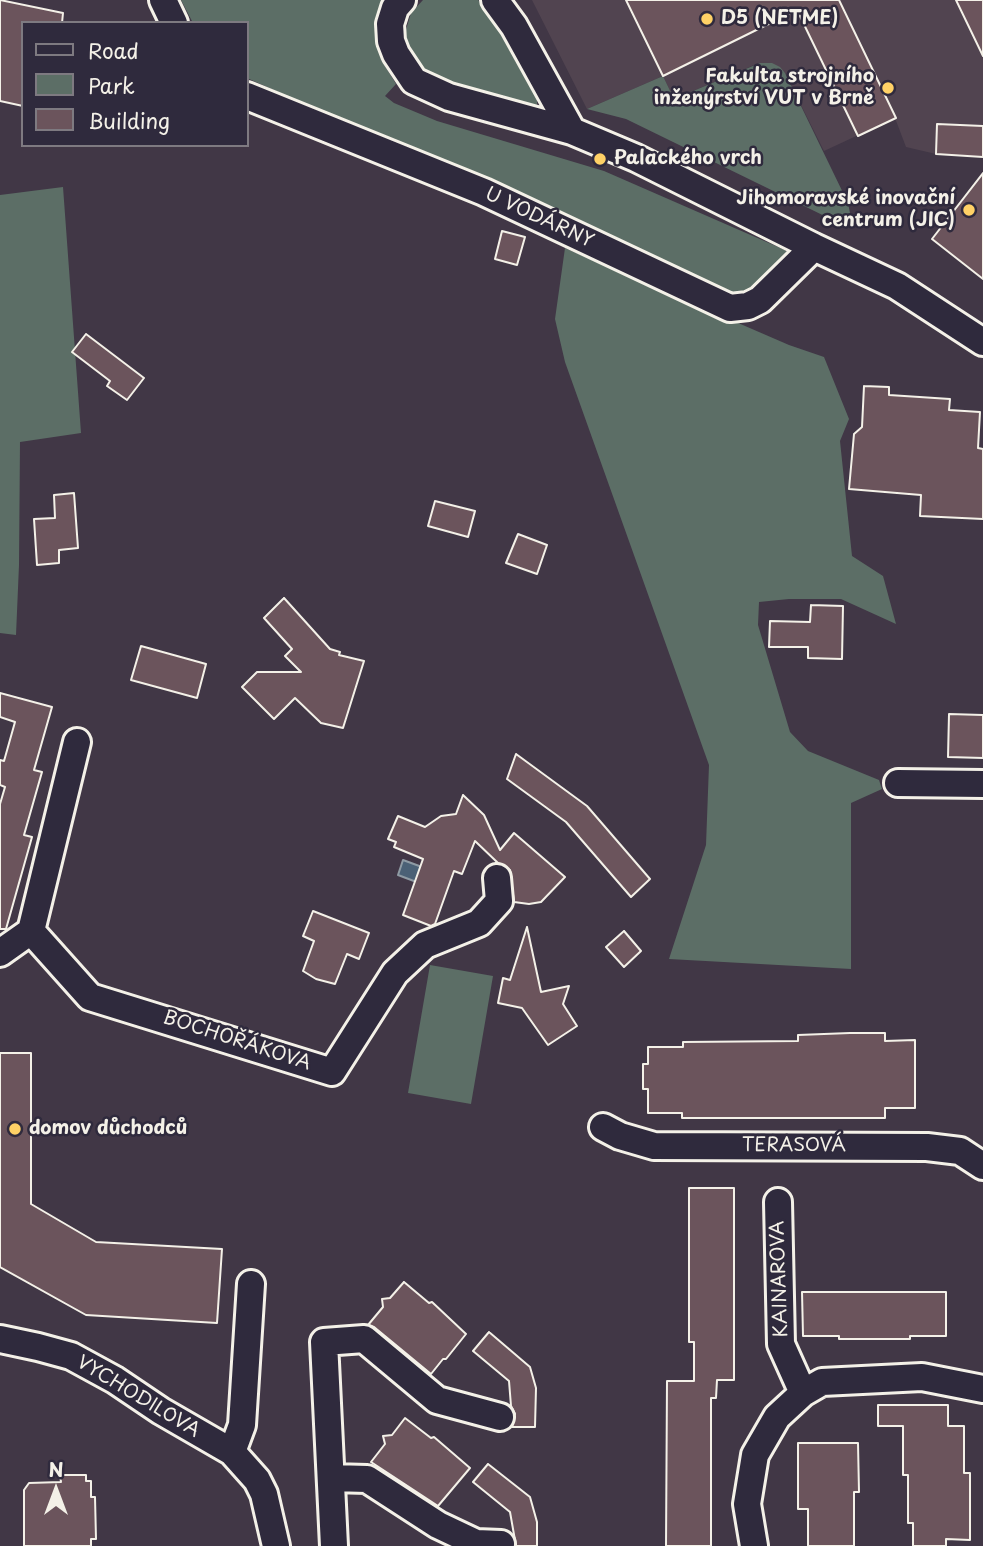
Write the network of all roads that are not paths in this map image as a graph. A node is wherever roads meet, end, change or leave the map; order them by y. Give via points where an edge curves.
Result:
1 (163, 0) edge
2 (402, 0) edge
3 (495, 0) edge
4 (173, 21) edge
5 (248, 96) edge
6 (572, 131) junction
7 (814, 247) junction
8 (983, 342) edge
9 (77, 742) dead end
10 (898, 783) dead end
11 (983, 784) edge
12 (497, 878) dead end
13 (31, 931) junction
14 (0, 953) edge
15 (603, 1127) dead end
16 (983, 1166) edge
17 (778, 1202) dead end
18 (251, 1284) dead end
19 (0, 1339) edge
20 (983, 1389) edge
21 (803, 1393) junction
22 (500, 1418) dead end
23 (232, 1452) junction
24 (332, 1478) junction
25 (501, 1544) dead end
26 (276, 1546) edge
27 (334, 1546) edge
28 (754, 1546) edge

1 - 4 street
2 - 6 street via 390,24 391,41 414,81 449,97
3 - 6 street
5 - 7 street, U VODÁRNY via 484,192 730,307 760,300
6 - 7 street
7 - 8 street via 897,286
9 - 13 street
10 - 11 street
12 - 13 street, BOCHOŘÁKOVA via 499,901 479,923 425,945 395,973 332,1072 90,997
13 - 14 street
15 - 16 street, TERASOVÁ via 654,1146 927,1147 960,1150
17 - 21 street, KAINAROVA via 780,1344
18 - 23 street via 242,1425
19 - 23 street, VYCHODILOVA via 71,1356
20 - 21 street via 922,1377 822,1382
21 - 28 street via 777,1417 755,1455 747,1504
22 - 24 street via 437,1400 364,1339 324,1342
23 - 26 street, VYCHODILOVA via 264,1494
24 - 25 street via 367,1479 475,1543
24 - 27 street

